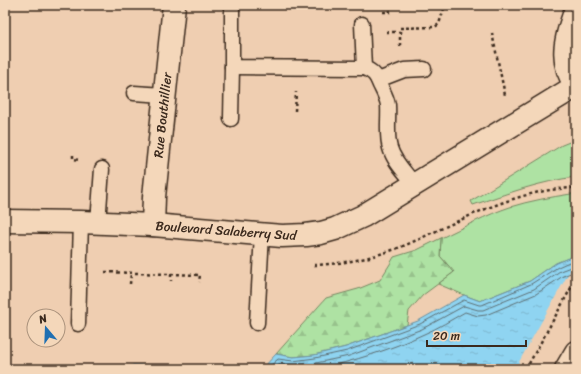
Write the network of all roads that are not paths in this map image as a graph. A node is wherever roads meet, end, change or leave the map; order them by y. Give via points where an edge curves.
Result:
1 (174, 5) edge
2 (232, 5) edge
3 (576, 9) edge
4 (362, 24) dead end
5 (232, 68) junction
6 (364, 68) junction
7 (424, 69) dead end
8 (378, 80) junction
9 (576, 86) edge
10 (134, 92) dead end
11 (164, 95) junction
12 (231, 119) dead end
13 (102, 169) dead end
14 (414, 184) junction
15 (5, 221) edge
16 (89, 223) junction
17 (153, 225) junction
18 (262, 234) junction
19 (257, 323) dead end
20 (78, 324) dead end
21 (576, 352) edge
22 (566, 369) edge

1 - 11 street, Rue Bouthillier
2 - 5 lane
3 - 9 street via 565,44 568,73
4 - 6 lane
5 - 6 lane
5 - 12 lane
6 - 8 lane
7 - 8 lane via 404,70
8 - 14 lane via 388,104 390,149
9 - 14 street, Boulevard Salaberry Sud
10 - 11 lane
11 - 17 street, Rue Bouthillier
13 - 16 lane
14 - 18 street, Boulevard Salaberry Sud via 363,216 335,229 306,235
15 - 16 street, Boulevard Salaberry Sud
16 - 17 street, Boulevard Salaberry Sud
16 - 20 lane via 79,271
17 - 18 street, Boulevard Salaberry Sud
18 - 19 lane
21 - 22 street

